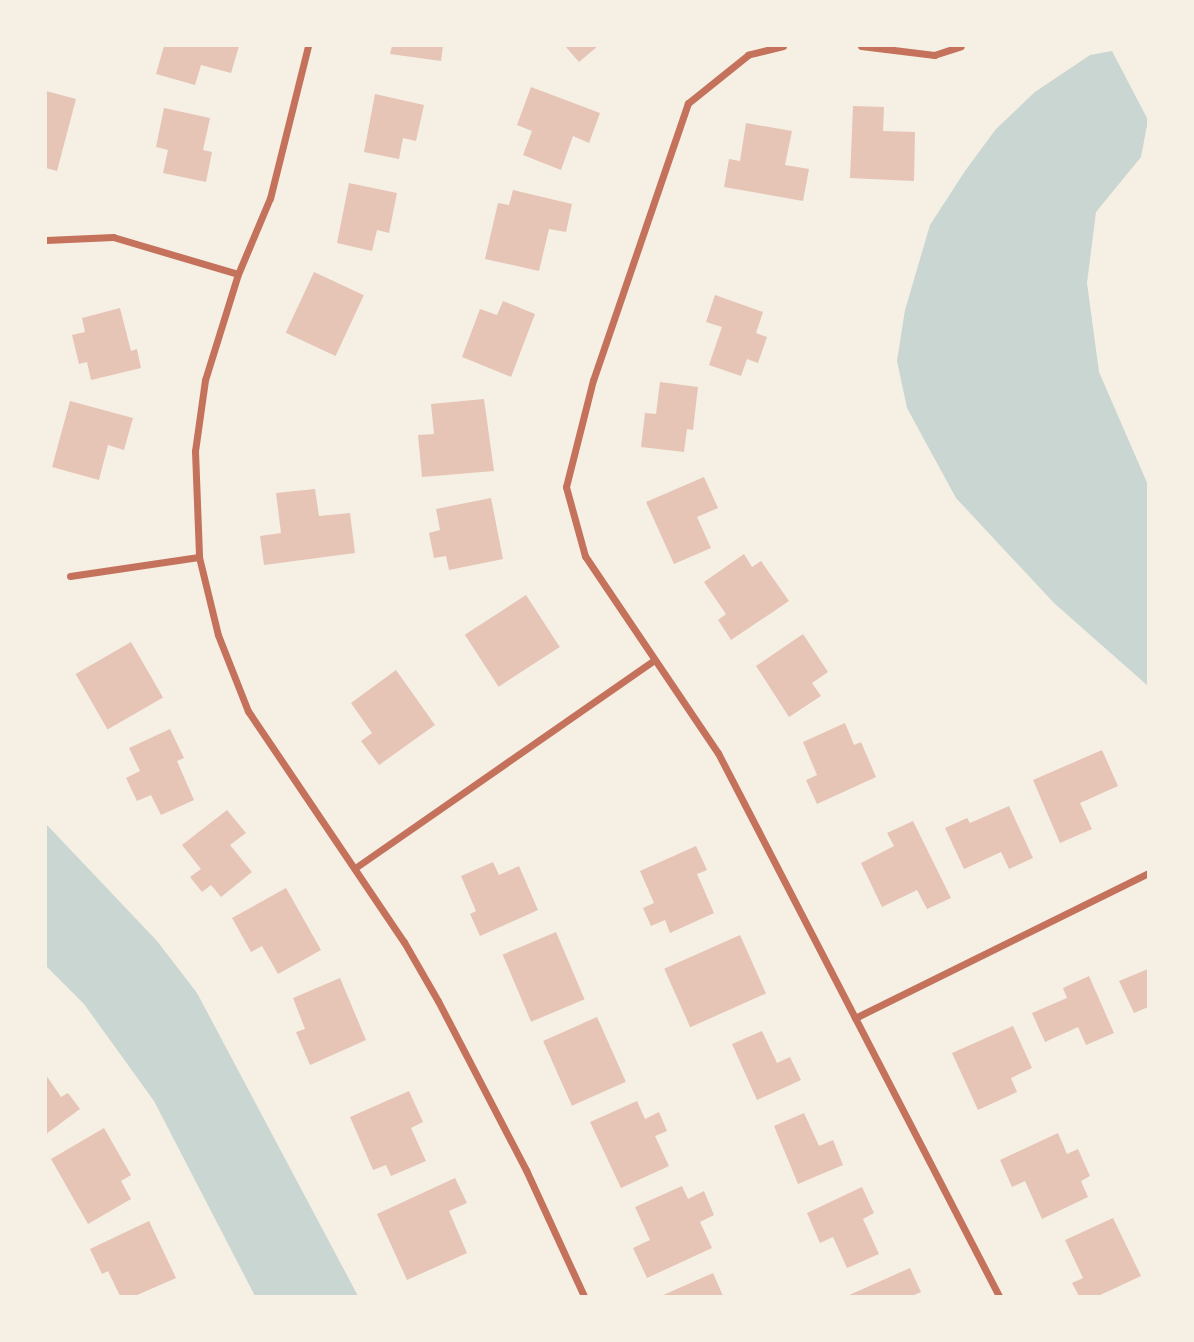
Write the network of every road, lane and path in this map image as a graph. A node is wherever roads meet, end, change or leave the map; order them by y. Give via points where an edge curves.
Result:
1 (308, 46) edge
2 (783, 46) edge
3 (862, 46) edge
4 (961, 46) edge
5 (46, 240) edge
6 (237, 275) junction
7 (199, 557) junction
8 (70, 576) dead end
9 (653, 661) junction
10 (355, 868) junction
11 (1149, 873) edge
12 (855, 1018) junction
13 (584, 1297) edge
14 (999, 1297) edge

1 - 6 street via 270,198
2 - 9 street via 748,55 688,103 593,380 566,486 585,556
3 - 4 street via 934,55
5 - 6 street via 113,237
6 - 7 street via 199,413 195,451
7 - 8 street
7 - 10 street via 218,635 248,711
9 - 10 street
9 - 12 street via 718,753
10 - 13 street via 438,1001 526,1170
11 - 12 street
12 - 14 street

